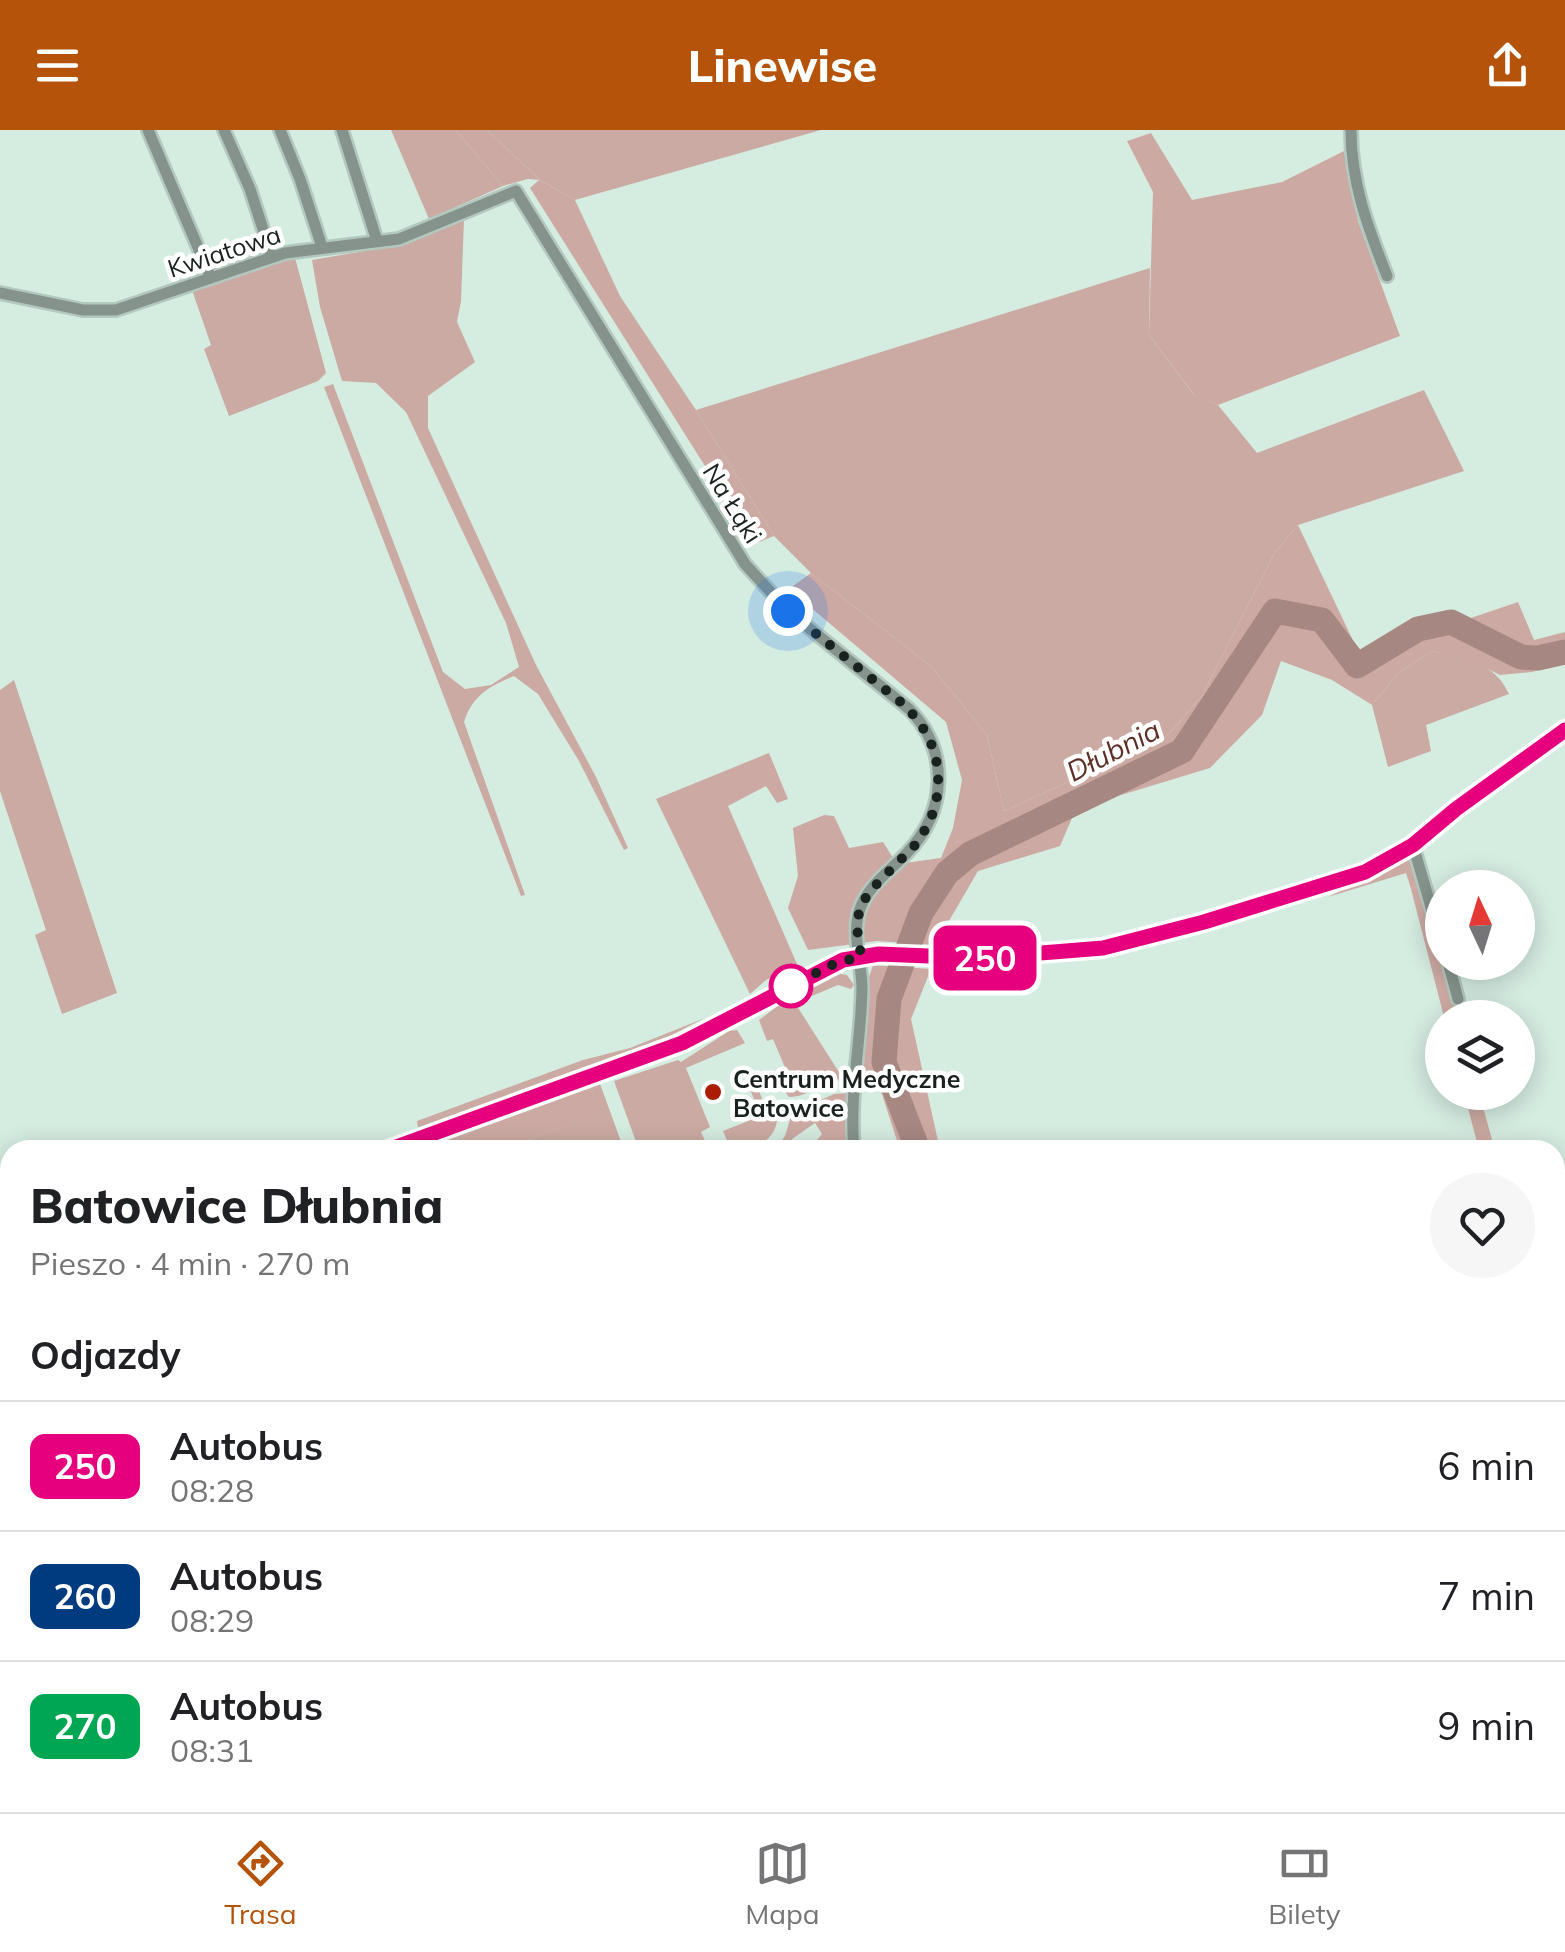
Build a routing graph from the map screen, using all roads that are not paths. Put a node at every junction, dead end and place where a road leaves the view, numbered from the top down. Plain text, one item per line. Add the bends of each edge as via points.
1 (148, 130) edge
2 (224, 130) edge
3 (280, 130) edge
4 (342, 130) edge
5 (1351, 130) edge
6 (516, 190) joint
7 (378, 242) junction
8 (322, 247) junction
9 (272, 257) junction
10 (1387, 276) dead end
11 (211, 278) junction
12 (0, 292) edge
13 (1565, 730) edge
14 (1414, 844) junction
15 (1425, 883) edge
16 (861, 956) junction
17 (1453, 980) edge
18 (1458, 999) dead end
19 (415, 1140) edge
20 (853, 1140) edge

1 - 11 street
2 - 9 street
3 - 8 street
4 - 7 street
5 - 10 street via 1356,189
6 - 7 street, Kwiatowa via 421,232
6 - 16 street, Na Łąki via 746,564 788,611 908,708 931,742 939,775 934,811 918,842 864,899 857,923
7 - 8 street, Kwiatowa
8 - 9 street, Kwiatowa
9 - 11 street, Kwiatowa
11 - 12 street, Kwiatowa via 106,311
13 - 14 street
14 - 15 street
14 - 16 street via 1365,872 1103,948 1045,955
16 - 19 street via 811,974 682,1043
16 - 20 street, Na Łąki
17 - 18 street

